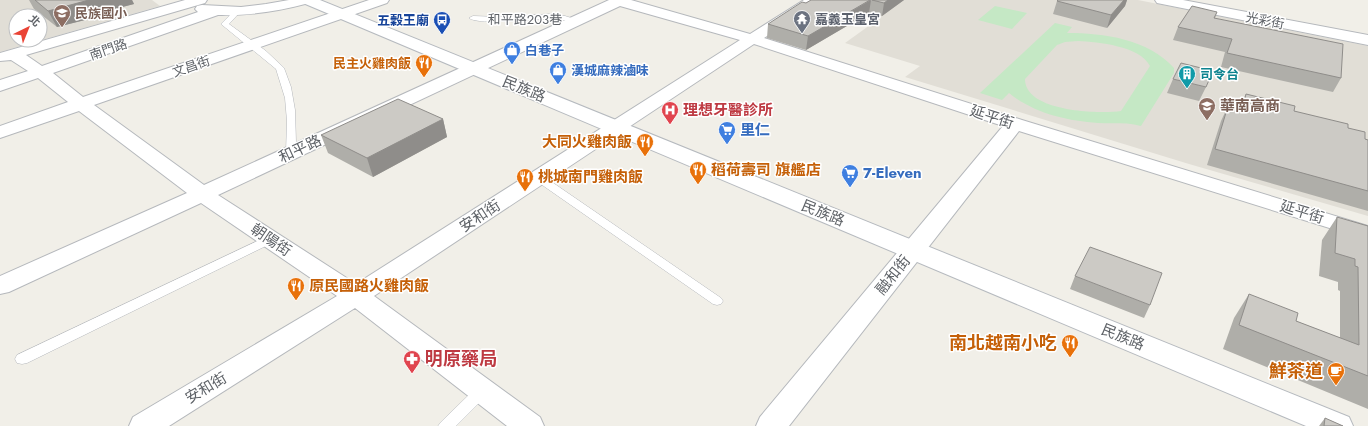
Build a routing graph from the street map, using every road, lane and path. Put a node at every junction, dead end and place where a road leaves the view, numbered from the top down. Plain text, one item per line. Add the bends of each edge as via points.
1 (304, 0) edge
2 (308, 0) edge
3 (382, 0) edge
4 (619, 0) edge
5 (813, 0) edge
6 (1162, 0) edge
7 (190, 1) edge
8 (215, 11) junction
9 (237, 11) junction
10 (343, 14) junction
11 (473, 18) dead end
12 (577, 22) junction
13 (753, 39) junction
14 (1368, 40) edge
15 (252, 45) junction
16 (6, 56) edge
17 (473, 68) junction
18 (41, 72) junction
19 (0, 86) edge
20 (81, 104) junction
21 (1015, 124) junction
22 (615, 127) junction
23 (0, 132) edge
24 (291, 153) junction
25 (539, 178) junction
26 (202, 194) junction
27 (1368, 233) edge
28 (270, 239) junction
29 (913, 250) junction
30 (0, 286) edge
31 (356, 296) junction
32 (717, 301) dead end
33 (22, 359) dead end
34 (483, 390) junction
35 (144, 426) edge
36 (446, 426) edge
37 (529, 426) edge
38 (771, 426) edge
39 (1338, 426) edge

1 - 9 street via 290,5
2 - 10 street, 民族路
3 - 10 street, 文昌街
4 - 12 street, 和平路
4 - 13 street, 延平街
5 - 13 street, 安和街
6 - 14 street, 光彩街
7 - 8 street via 198,8
7 - 16 street
8 - 9 street
8 - 18 street, 南門路
9 - 15 lane via 225,24
10 - 15 street, 文昌街
10 - 17 street, 民族路
11 - 12 lane, 和平路203巷 via 552,18
12 - 17 street, 和平路
13 - 21 street, 延平街
13 - 22 street, 安和街
15 - 20 street, 文昌街
15 - 24 lane via 280,67 290,99
16 - 18 street, 朝陽街
17 - 22 street, 民族路
17 - 24 street, 和平路
18 - 19 street, 南門路
18 - 20 street, 朝陽街
20 - 23 street, 文昌街
20 - 26 street, 朝陽街
21 - 27 street, 延平街
21 - 29 street, 融和街
22 - 25 street, 安和街
22 - 29 street, 民族路
24 - 26 street, 和平路
25 - 31 street, 安和街
25 - 32 lane
26 - 28 street, 朝陽街
26 - 30 street, 和平路
28 - 31 street, 朝陽街
28 - 33 lane
29 - 38 street, 融和街
29 - 39 street, 民族路
31 - 34 street, 朝陽街
31 - 35 street, 安和街
34 - 36 lane
34 - 37 street, 朝陽街

